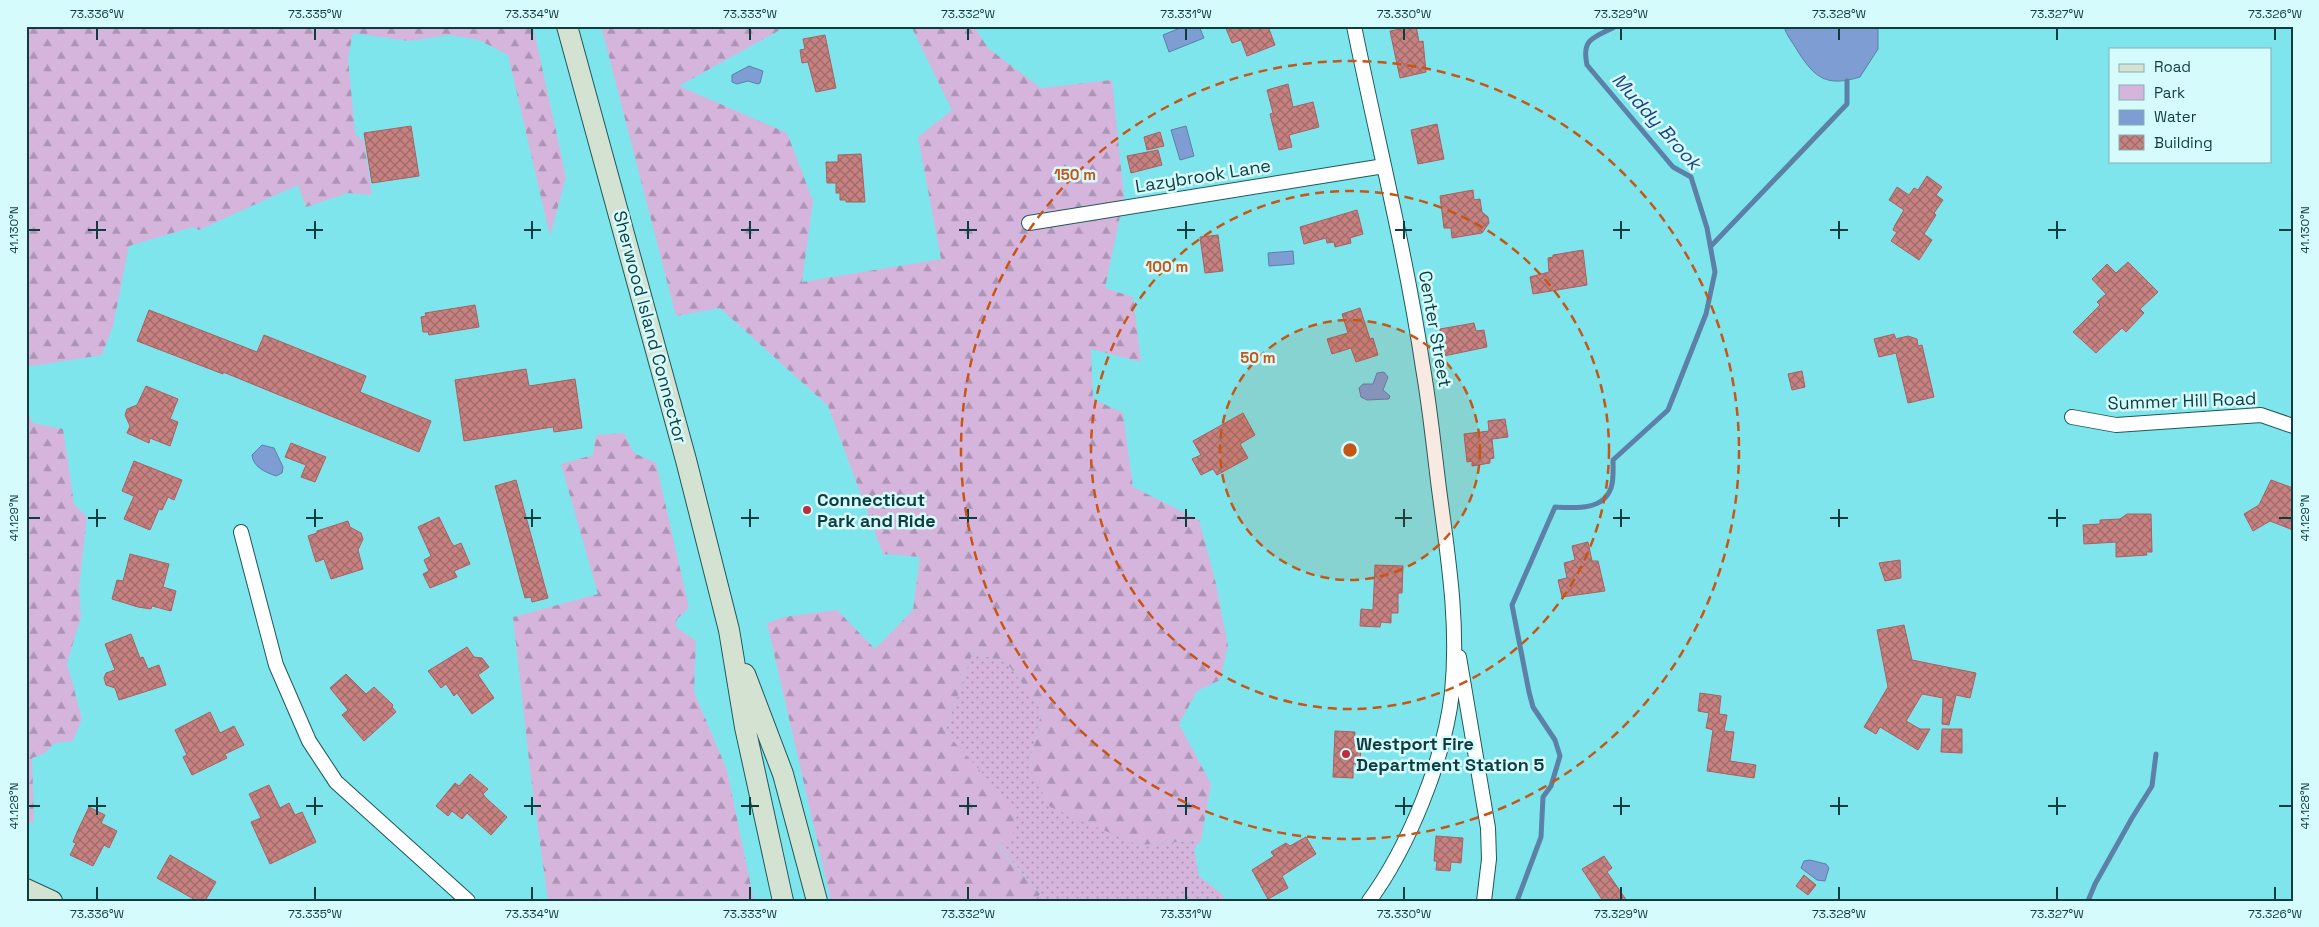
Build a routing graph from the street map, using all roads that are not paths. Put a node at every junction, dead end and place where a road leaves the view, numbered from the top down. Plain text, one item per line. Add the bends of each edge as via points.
1 (567, 26) edge
2 (1354, 26) edge
3 (1384, 166) junction
4 (1029, 223) dead end
5 (2072, 417) dead end
6 (2293, 426) edge
7 (241, 532) dead end
8 (729, 630) junction
9 (1455, 641) junction
10 (26, 889) edge
11 (52, 901) edge
12 (468, 901) edge
13 (782, 901) edge
14 (816, 901) edge
15 (1369, 901) edge
16 (1484, 901) edge

1 - 8 main road, Sherwood Island Connector via 686,460
2 - 3 street, Center Street
3 - 4 street, Lazybrook Lane
3 - 9 street, Center Street via 1423,367
5 - 6 street, Summer Hill Road via 2116,425 2261,415
7 - 12 street via 276,665 309,741 336,782
8 - 13 main road, Sherwood Island Connector via 745,727
8 - 14 main road, Sherwood Island Connector via 783,774
9 - 15 street, Center Street via 1452,694 1436,766 1386,878
9 - 16 street, Center Street via 1488,828 1489,859
10 - 11 main road

